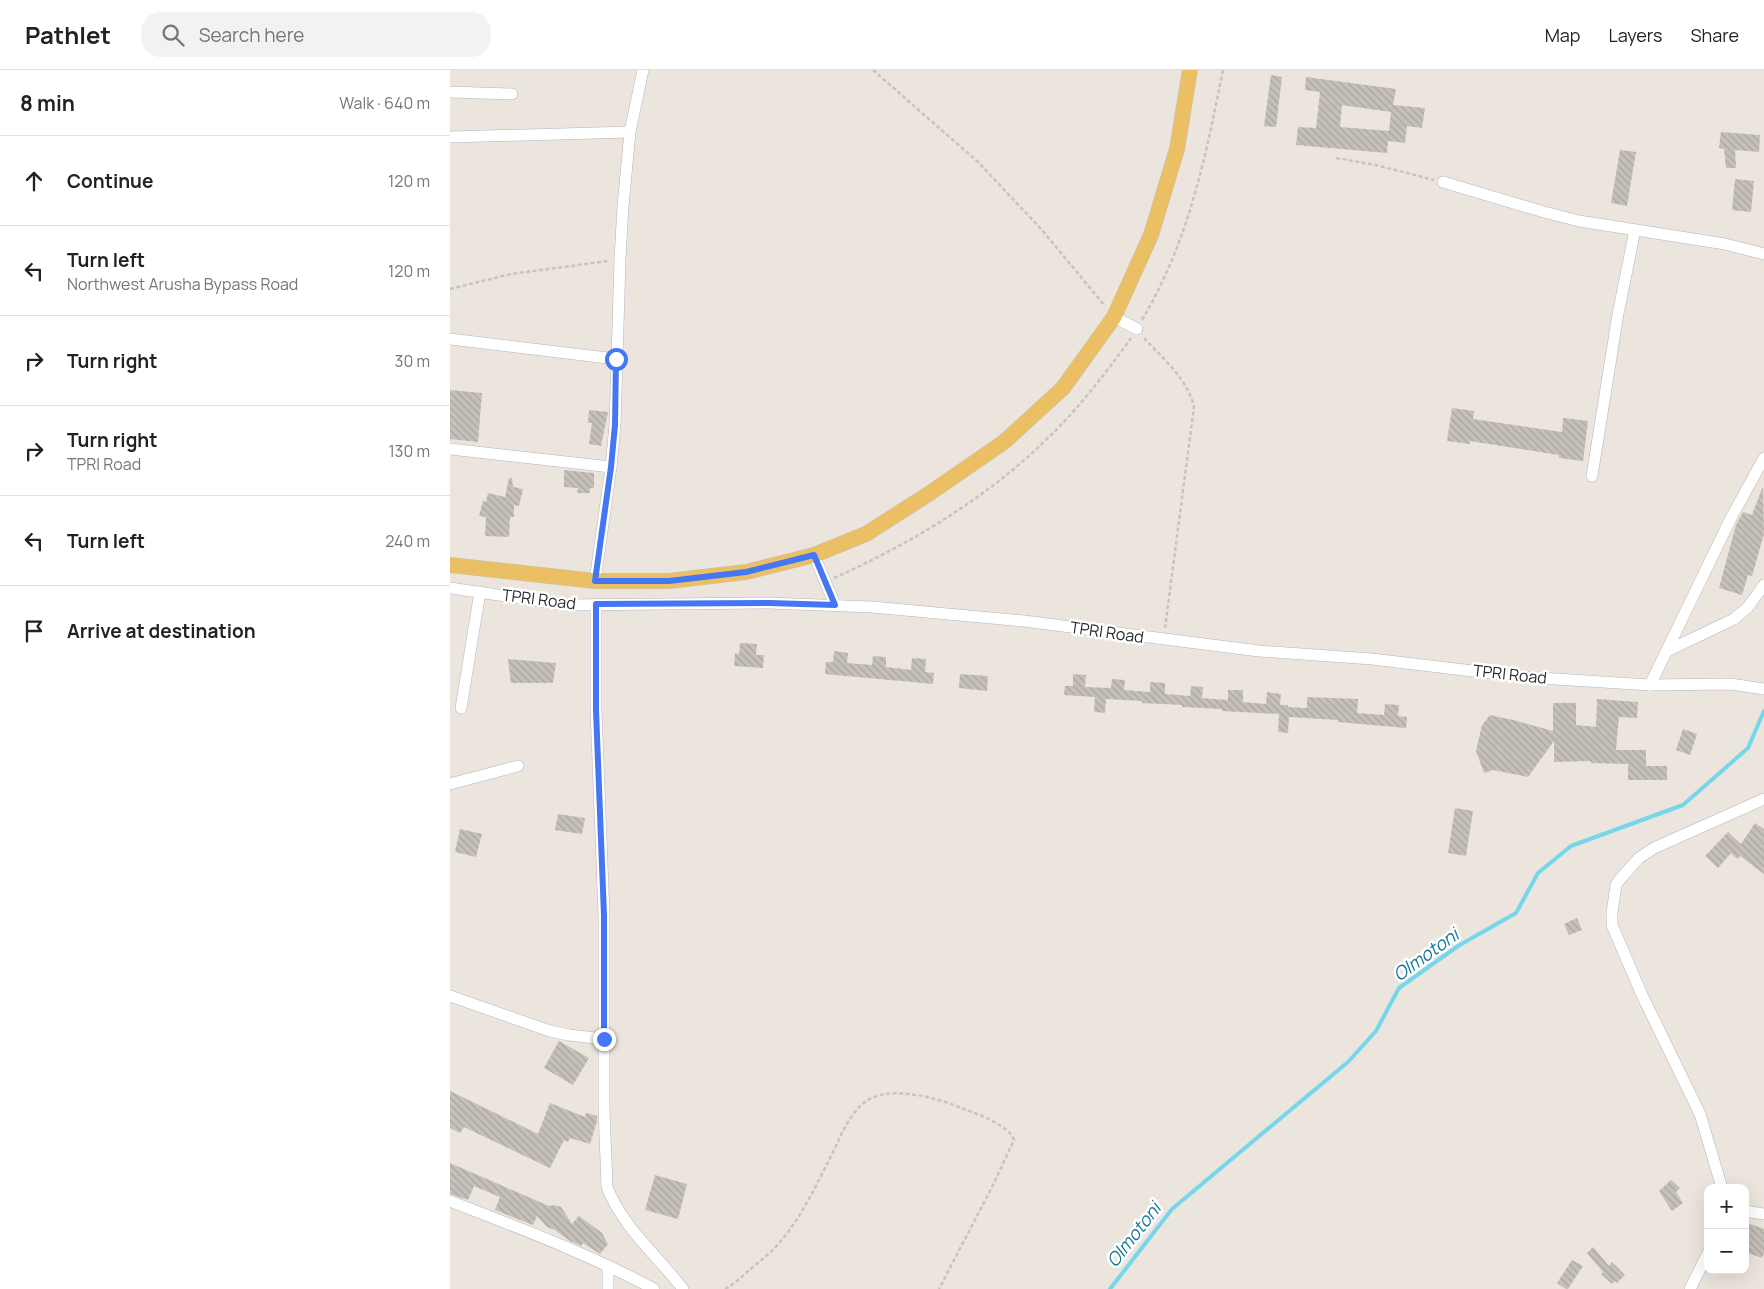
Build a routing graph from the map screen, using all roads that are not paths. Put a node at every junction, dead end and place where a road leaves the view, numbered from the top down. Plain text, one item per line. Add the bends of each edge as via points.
1 (643, 70) edge
2 (1190, 70) edge
3 (450, 92) edge
4 (512, 94) dead end
5 (630, 132) junction
6 (450, 137) edge
7 (1442, 182) road end
8 (1635, 230) junction
9 (1764, 254) edge
10 (1114, 317) junction
11 (1137, 330) road end
12 (450, 339) edge
13 (616, 359) junction
14 (450, 449) edge
15 (1764, 458) edge
16 (611, 467) junction
17 (1592, 476) dead end
18 (814, 555) junction
19 (450, 565) edge
20 (595, 581) junction
21 (1764, 585) edge
22 (450, 588) edge
23 (480, 592) junction
24 (596, 604) junction
25 (835, 605) junction
26 (1667, 651) junction
27 (1650, 685) junction
28 (1764, 689) edge
29 (461, 708) dead end
30 (518, 766) dead end
31 (450, 784) edge
32 (1764, 799) edge
33 (450, 996) edge
34 (604, 1039) junction
35 (1721, 1184) edge
36 (450, 1201) edge
37 (1749, 1212) edge
38 (1764, 1214) edge
39 (1704, 1261) edge
40 (608, 1266) junction
41 (608, 1289) edge
42 (654, 1289) edge
43 (683, 1289) edge
44 (1690, 1289) edge

1 - 5 street
2 - 10 main road via 1177,149 1151,236
3 - 4 street
5 - 6 street
5 - 13 street
7 - 8 street via 1570,219
8 - 9 street via 1725,244
8 - 17 street
10 - 11 street
10 - 18 main road via 1063,388 1004,442 866,534
12 - 13 street
13 - 16 street
14 - 16 street
15 - 26 street via 1731,518
16 - 20 street
18 - 20 main road via 746,572 669,581
18 - 25 street
19 - 20 main road
21 - 26 street via 1748,607 1734,619
22 - 23 street, TPRI Road
23 - 24 street, TPRI Road via 567,605
23 - 29 street
24 - 25 street, TPRI Road
24 - 34 street
25 - 27 street, TPRI Road via 1024,621 1259,651 1372,659 1523,677
26 - 27 street
27 - 28 street, TPRI Road via 1731,684
30 - 31 street
32 - 35 street via 1654,848 1639,858 1616,885 1612,913 1616,938 1700,1114
33 - 34 street via 550,1031
34 - 43 street via 607,1187 624,1221
36 - 40 street
37 - 38 street
39 - 44 street
40 - 41 street
40 - 42 street

